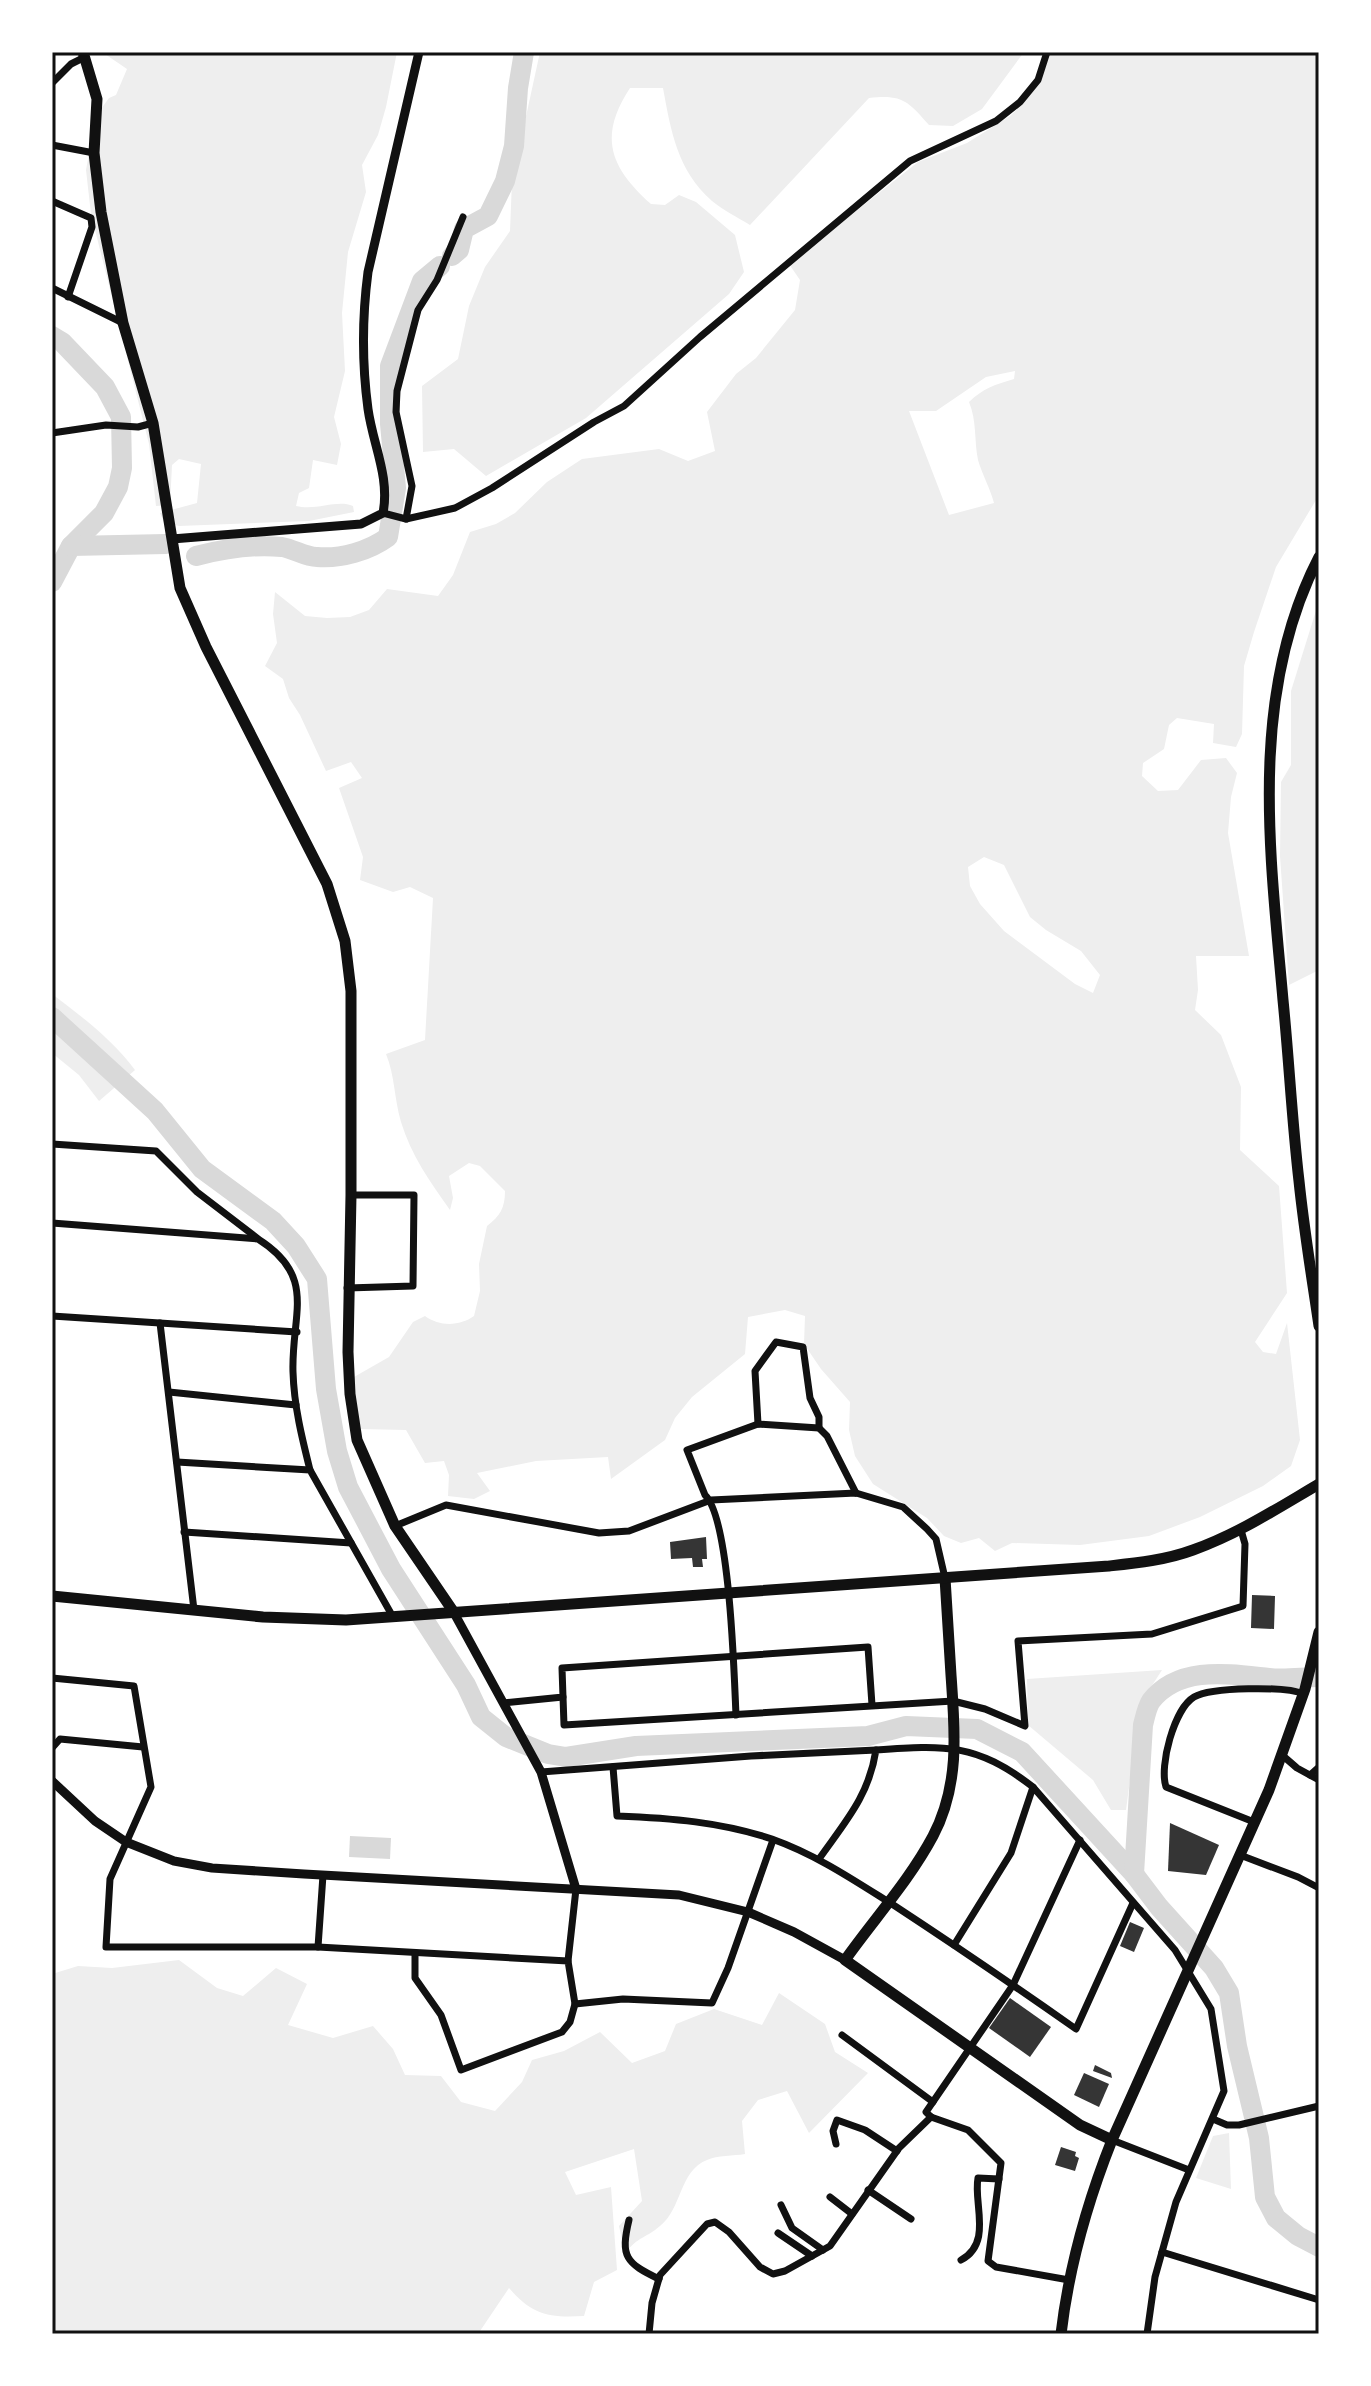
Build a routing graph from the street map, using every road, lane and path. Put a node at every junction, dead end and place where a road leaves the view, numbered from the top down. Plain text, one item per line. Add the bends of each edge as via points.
1 (419, 52) edge
2 (1047, 52) edge
3 (84, 54) edge
4 (52, 83) edge
5 (52, 145) edge
6 (94, 153) junction
7 (52, 201) edge
8 (463, 217) dead end
9 (52, 288) edge
10 (68, 297) junction
11 (123, 323) junction
12 (153, 423) junction
13 (52, 433) edge
14 (383, 513) junction
15 (405, 518) junction
16 (172, 539) junction
17 (1319, 557) edge
18 (52, 1144) edge
19 (351, 1195) junction
20 (52, 1223) edge
21 (258, 1239) junction
22 (347, 1288) junction
23 (52, 1316) edge
24 (160, 1323) junction
25 (1319, 1326) edge
26 (297, 1332) junction
27 (169, 1392) junction
28 (296, 1405) junction
29 (758, 1424) junction
30 (819, 1428) junction
31 (177, 1462) junction
32 (310, 1470) junction
33 (1319, 1484) edge
34 (856, 1493) junction
35 (711, 1500) junction
36 (395, 1526) junction
37 (1241, 1530) junction
38 (184, 1532) junction
39 (351, 1543) junction
40 (945, 1578) junction
41 (727, 1592) junction
42 (52, 1596) edge
43 (194, 1610) junction
44 (453, 1611) junction
45 (396, 1617) junction
46 (1319, 1632) edge
47 (732, 1657) junction
48 (52, 1678) edge
49 (1304, 1692) junction
50 (563, 1697) junction
51 (503, 1703) junction
52 (953, 1704) junction
53 (872, 1705) junction
54 (736, 1715) junction
55 (956, 1745) junction
56 (143, 1747) junction
57 (52, 1748) edge
58 (876, 1750) junction
59 (1282, 1755) junction
60 (613, 1767) junction
61 (1319, 1767) edge
62 (541, 1772) junction
63 (1310, 1775) junction
64 (1319, 1780) edge
65 (52, 1781) edge
66 (1033, 1787) junction
67 (1254, 1822) junction
68 (773, 1840) junction
69 (1080, 1840) junction
70 (126, 1842) junction
71 (1240, 1855) junction
72 (819, 1859) junction
73 (323, 1875) junction
74 (1319, 1888) edge
75 (576, 1889) junction
76 (888, 1903) junction
77 (1133, 1903) junction
78 (748, 1912) junction
79 (954, 1945) junction
80 (318, 1947) junction
81 (415, 1953) junction
82 (845, 1960) junction
83 (568, 1961) junction
84 (1189, 1966) junction
85 (1013, 1985) junction
86 (575, 2004) junction
87 (842, 2035) dead end
88 (970, 2048) junction
89 (933, 2102) junction
90 (1319, 2106) edge
91 (931, 2117) junction
92 (1213, 2119) junction
93 (1112, 2140) junction
94 (836, 2144) dead end
95 (897, 2151) junction
96 (1189, 2170) junction
97 (999, 2179) junction
98 (868, 2190) junction
99 (830, 2197) dead end
100 (781, 2205) dead end
101 (852, 2214) junction
102 (911, 2219) dead end
103 (629, 2220) dead end
104 (778, 2233) dead end
105 (823, 2250) junction
106 (1162, 2252) junction
107 (812, 2256) junction
108 (961, 2260) dead end
109 (659, 2279) junction
110 (1069, 2280) junction
111 (1319, 2300) edge
112 (649, 2334) edge
113 (1061, 2334) edge
114 (1147, 2334) edge

1 - 14 street via 363,307 368,411 387,493
2 - 15 street via 1038,80 1020,102 996,121 910,161 624,406 455,508
3 - 4 street
3 - 6 main road via 97,99
5 - 6 street
6 - 11 main road
7 - 10 street via 91,218
8 - 15 street via 437,280 418,310 397,391 396,412 412,486
9 - 10 street
10 - 11 street
11 - 12 main road
12 - 13 street
12 - 16 main road
14 - 15 street
14 - 16 street via 361,524
16 - 19 main road via 180,588 327,884 345,941 351,991
17 - 25 main road via 1278,683 1269,812 1299,1181
18 - 21 street via 156,1151 197,1192
19 - 22 main road
19 - 22 street via 414,1195 413,1286
20 - 21 street
21 - 26 street via 290,1266 297,1288
22 - 36 main road via 357,1440
23 - 24 street
24 - 26 street
24 - 27 street
26 - 28 street via 292,1370
27 - 28 street
27 - 31 street
28 - 32 street
29 - 30 street
29 - 30 street via 755,1371 776,1342 803,1347
29 - 35 street via 687,1450
30 - 34 street
31 - 32 street
31 - 38 street
32 - 39 street
33 - 37 main road
34 - 35 street
34 - 40 street via 903,1507 927,1529 936,1539
35 - 36 street via 629,1531 599,1533 446,1505
35 - 41 street via 723,1537
36 - 44 main road
37 - 40 main road via 1150,1561
37 - 52 street via 1243,1606 1152,1634 1018,1641 1025,1726 985,1709
38 - 39 street
38 - 43 street
39 - 45 street
40 - 41 main road
40 - 52 main road
41 - 44 main road
41 - 47 street
42 - 43 main road
43 - 45 main road via 312,1620
44 - 45 main road
44 - 51 street
46 - 49 main road
47 - 50 street via 562,1668
47 - 53 street via 868,1647
47 - 54 street
48 - 56 street via 134,1686
49 - 59 main road
49 - 67 street via 1211,1692 1196,1696 1180,1710 1169,1745 1166,1787
50 - 51 street
50 - 54 street via 564,1725
51 - 62 street
52 - 53 street
52 - 55 main road
53 - 54 street
55 - 58 street
55 - 66 street via 1011,1770
55 - 76 main road via 944,1812
56 - 57 street via 60,1739
56 - 70 street via 151,1787
58 - 60 street
58 - 72 street via 864,1794
59 - 63 street
59 - 67 main road
60 - 62 street
60 - 68 street via 617,1816 683,1819
61 - 63 street
62 - 75 street
63 - 64 street
65 - 70 street
66 - 69 street
66 - 79 street via 1011,1853
67 - 71 main road
68 - 72 street
68 - 78 street
69 - 77 street
69 - 85 street
70 - 73 street via 174,1861 212,1868
70 - 80 street via 110,1879 106,1947
71 - 74 street
71 - 84 main road
72 - 76 street
73 - 75 street
73 - 80 street
75 - 78 street via 679,1895
75 - 83 street
76 - 79 street
76 - 82 main road
77 - 84 street
77 - 85 street via 1076,2029
78 - 82 street
78 - 86 street via 712,2003 623,1999
79 - 85 street
80 - 81 street
81 - 83 street
81 - 86 street via 415,1978 441,2015 461,2070 562,2032
82 - 88 main road
83 - 86 street
84 - 92 street via 1211,2009 1225,2083
84 - 93 main road
85 - 88 street
87 - 89 street
88 - 89 street
88 - 93 main road via 1080,2125
89 - 91 street via 926,2112
90 - 92 street via 1239,2125
91 - 95 street
91 - 97 street via 968,2130 1001,2163
92 - 96 street
93 - 96 street
93 - 110 main road via 1078,2237
94 - 95 street via 837,2120
95 - 98 street
96 - 106 street
97 - 108 street via 978,2178 980,2227 973,2251
97 - 110 street via 988,2261 996,2267
98 - 101 street
98 - 102 street
99 - 101 street
100 - 105 street via 792,2228
101 - 105 street
103 - 109 street via 628,2260
104 - 107 street
105 - 107 street
106 - 111 street
106 - 114 street
107 - 109 street via 773,2274 715,2222 707,2224
109 - 112 street
110 - 113 main road

